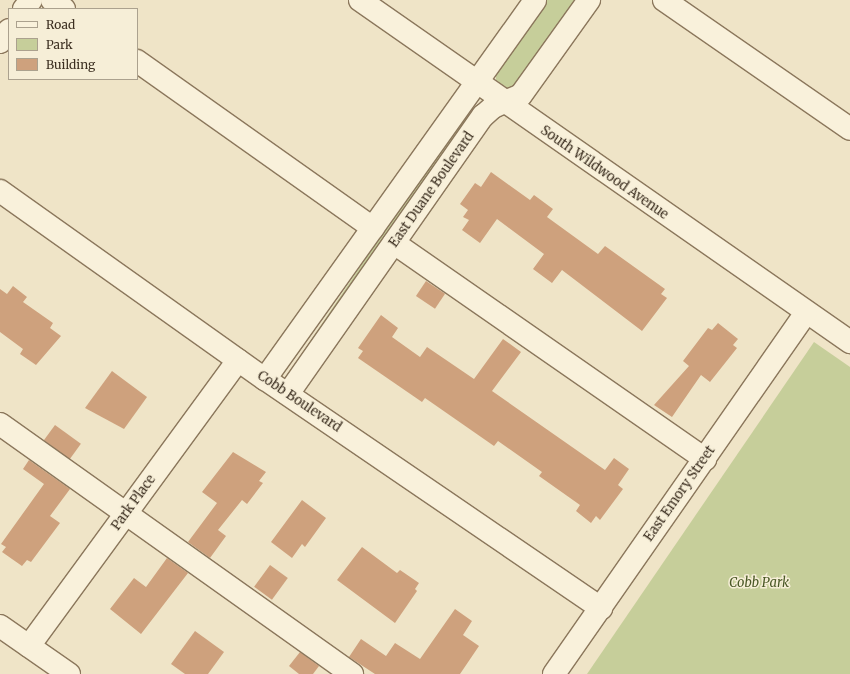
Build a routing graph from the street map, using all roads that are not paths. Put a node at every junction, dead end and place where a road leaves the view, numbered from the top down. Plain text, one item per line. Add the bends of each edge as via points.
1 (31, 0) edge
2 (52, 0) edge
3 (360, 0) edge
4 (535, 0) edge
5 (589, 0) edge
6 (664, 0) edge
7 (25, 8) edge
8 (63, 8) edge
9 (8, 31) edge
10 (0, 42) edge
11 (138, 62) edge
12 (476, 83) junction
13 (503, 102) junction
14 (850, 129) edge
15 (0, 191) edge
16 (373, 228) junction
17 (394, 243) junction
18 (806, 313) junction
19 (850, 342) edge
20 (238, 360) junction
21 (265, 379) junction
22 (288, 394) junction
23 (0, 424) edge
24 (705, 459) junction
25 (126, 513) junction
26 (601, 608) junction
27 (1, 627) edge
28 (29, 646) junction
29 (69, 674) edge
30 (352, 674) edge
31 (554, 674) edge

1 - 7 street
2 - 8 street
3 - 12 street, South Wildwood Avenue
4 - 12 street, East Duane Boulevard
5 - 13 street, East Duane Boulevard via 521,95
6 - 14 street
9 - 10 street
11 - 16 street
12 - 13 street, South Wildwood Avenue
12 - 16 street, East Duane Boulevard
13 - 17 street, East Duane Boulevard via 483,116
13 - 18 street, South Wildwood Avenue
15 - 20 street, Cobb Boulevard
16 - 21 street, East Duane Boulevard
17 - 22 street, East Duane Boulevard
17 - 24 street
18 - 19 street, South Wildwood Avenue
18 - 24 street, East Emory Street
20 - 21 street, Cobb Boulevard
20 - 25 street, Park Place
21 - 22 street, Cobb Boulevard
22 - 26 street, Cobb Boulevard
23 - 25 street
24 - 26 street, East Emory Street
25 - 28 street, Park Place
25 - 30 street
26 - 31 street, East Emory Street
27 - 28 street
28 - 29 street

